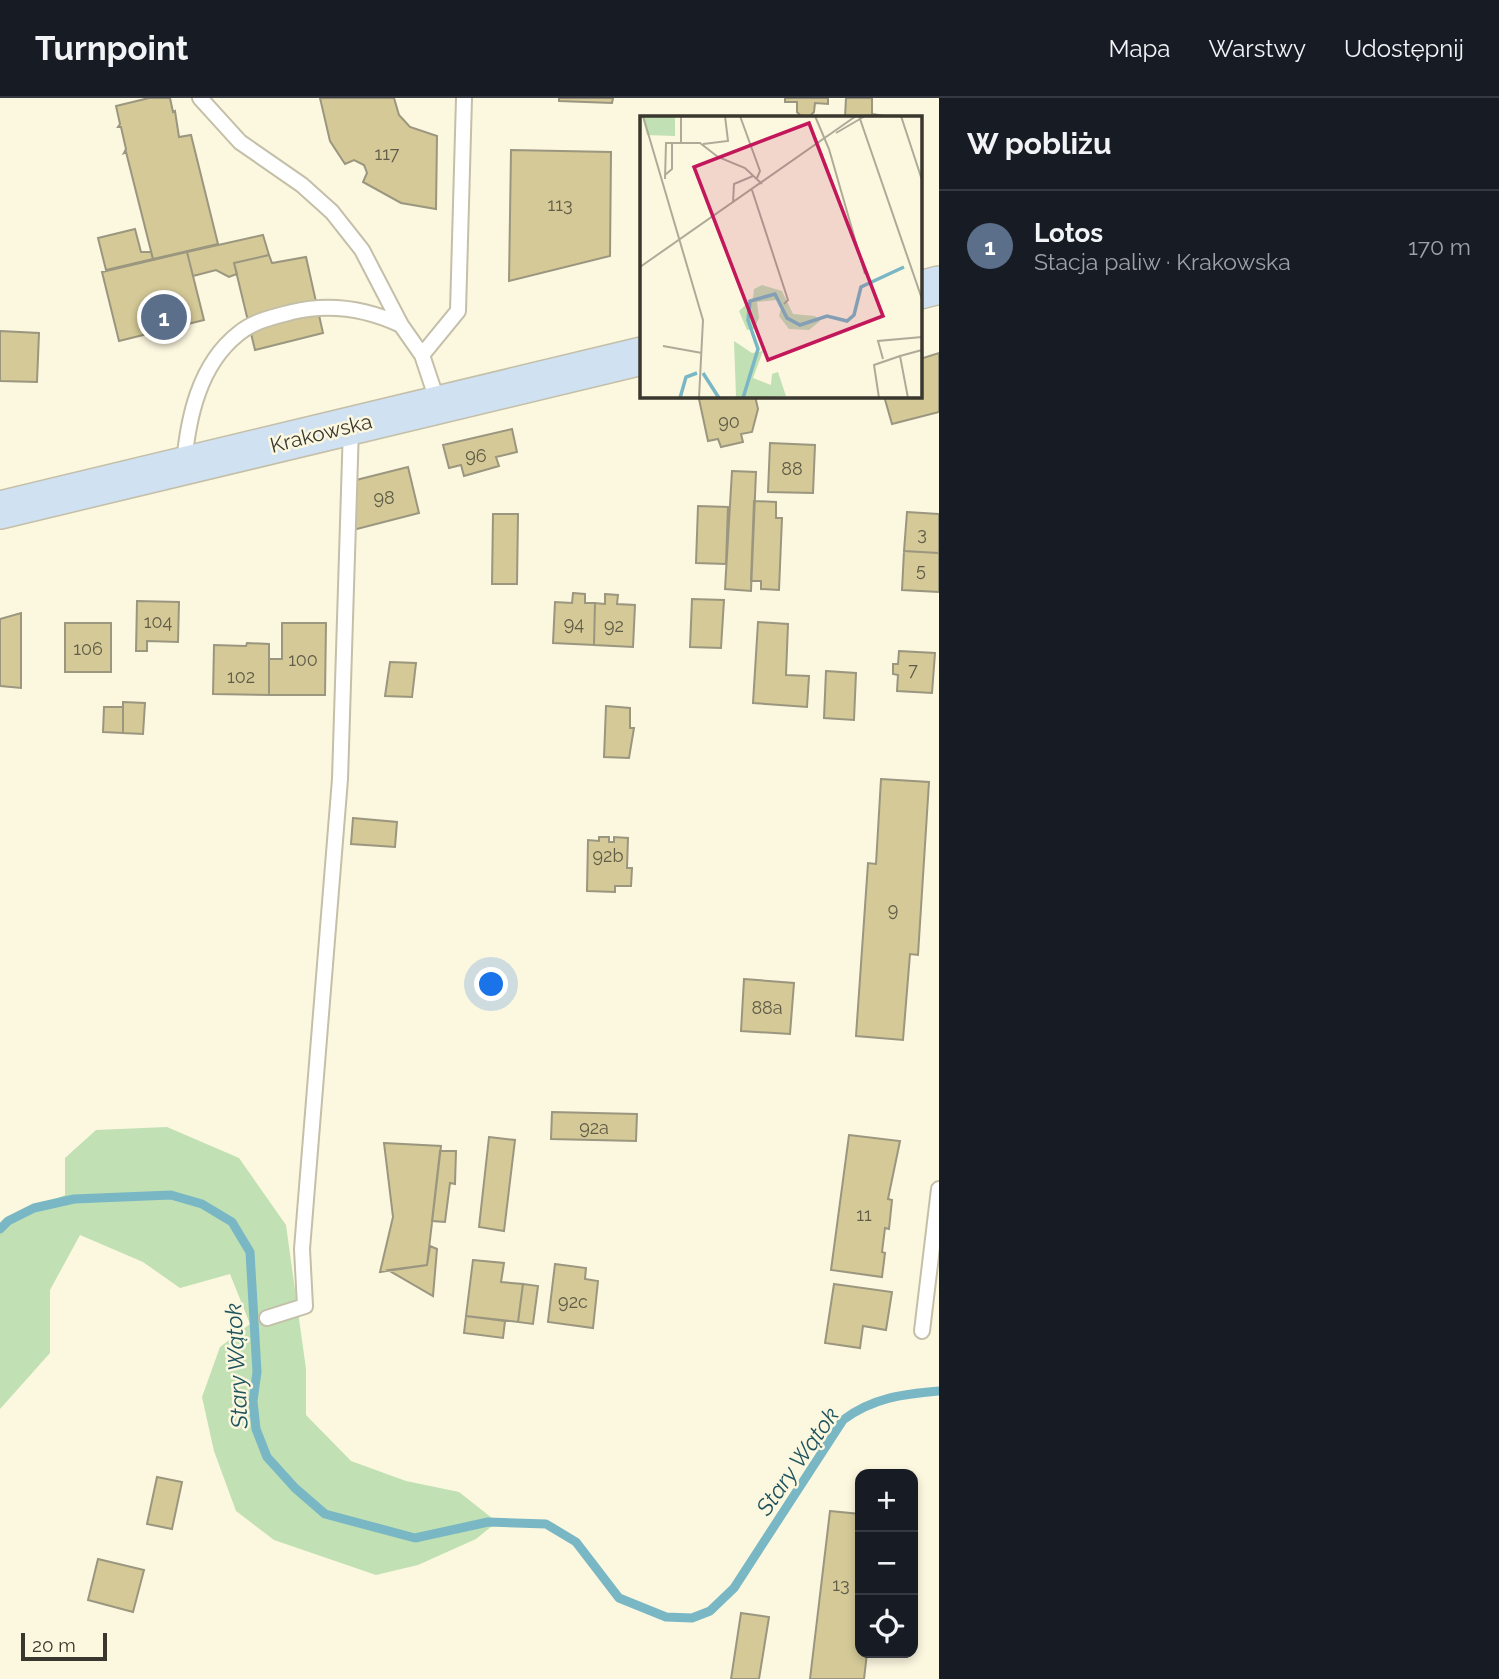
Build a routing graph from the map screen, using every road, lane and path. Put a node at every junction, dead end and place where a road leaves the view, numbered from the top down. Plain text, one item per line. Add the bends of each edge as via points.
1 (200, 98) edge
2 (464, 98) edge
3 (939, 285) edge
4 (922, 289) edge
5 (401, 325) junction
6 (422, 355) junction
7 (640, 356) edge
8 (439, 404) junction
9 (351, 425) junction
10 (184, 466) junction
11 (0, 510) edge
12 (939, 1189) edge
13 (267, 1318) dead end
14 (922, 1331) dead end

1 - 5 lane via 240,142 332,212 362,250
2 - 6 lane via 458,311
3 - 4 street
5 - 6 lane
5 - 10 lane via 374,312 305,309 260,321 238,333 197,394 187,428
6 - 8 lane
7 - 8 street, Krakowska
8 - 9 street, Krakowska
9 - 10 street, Krakowska
9 - 13 lane via 340,779 302,1249 306,1306
10 - 11 street, Krakowska
12 - 14 lane

